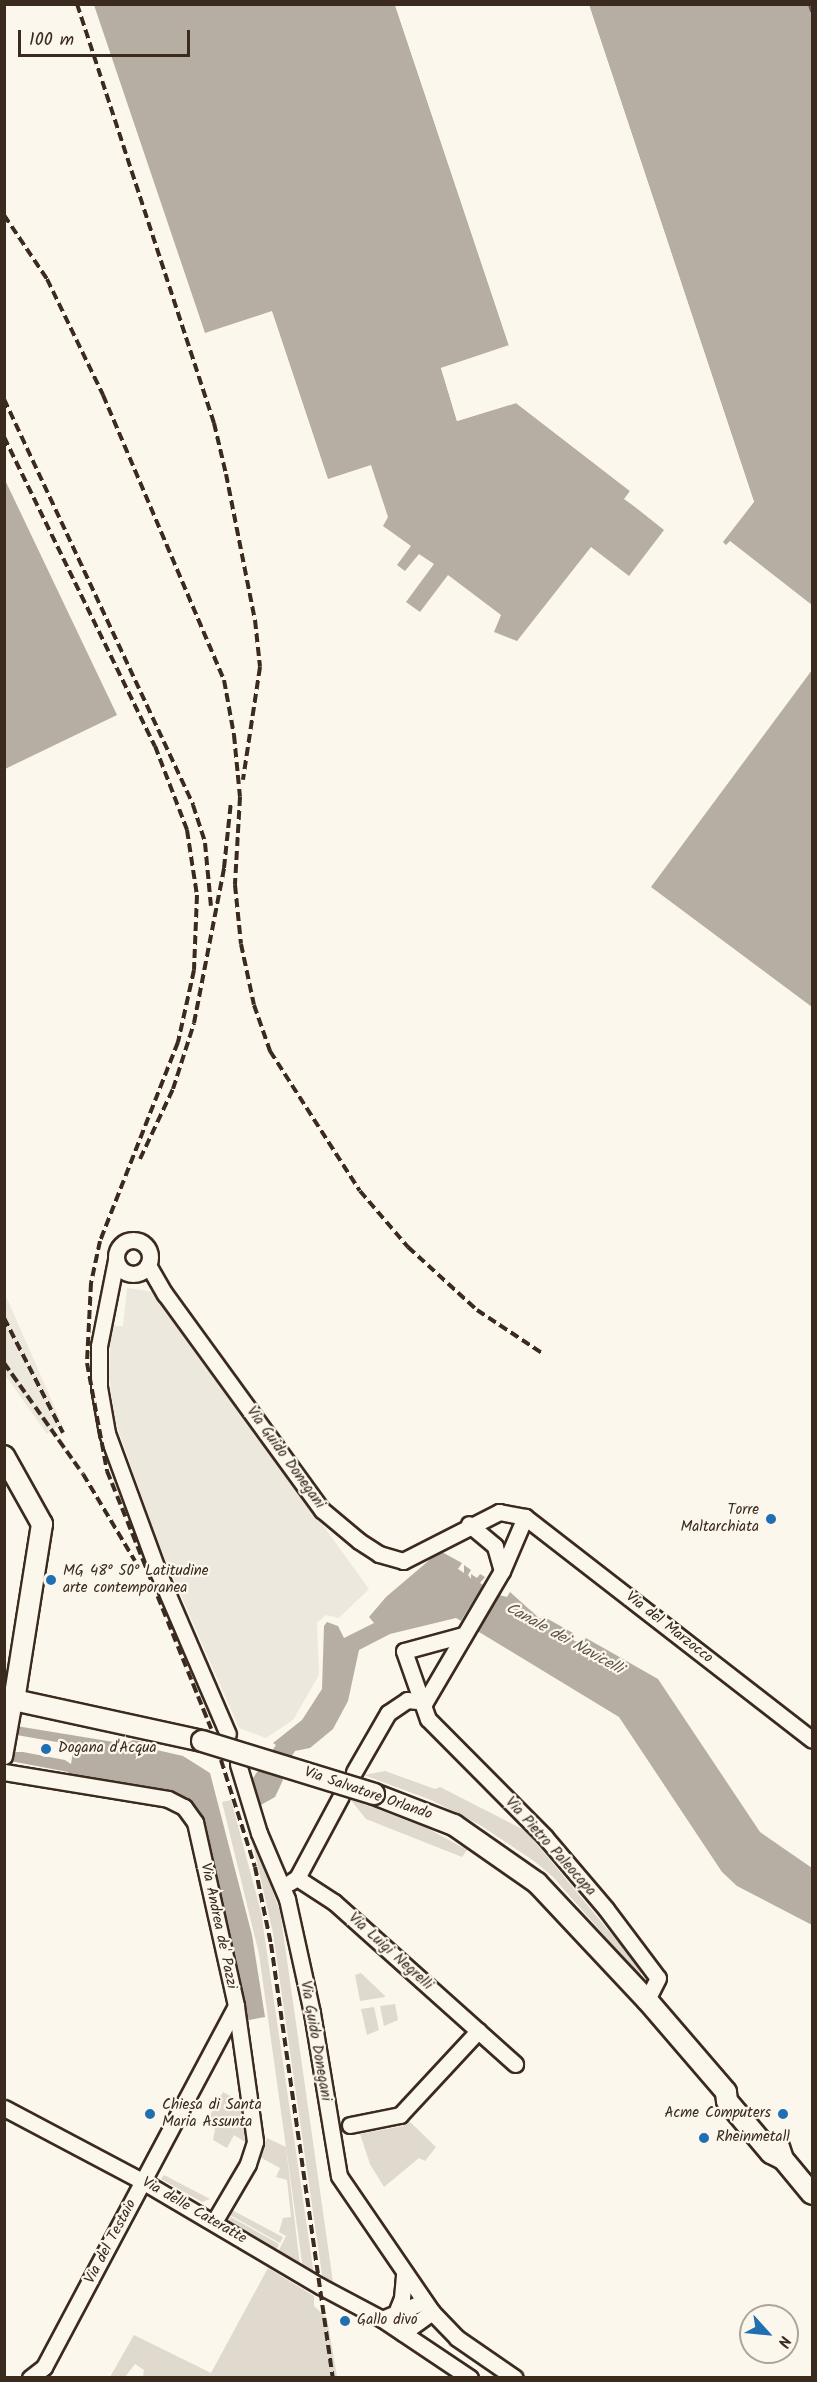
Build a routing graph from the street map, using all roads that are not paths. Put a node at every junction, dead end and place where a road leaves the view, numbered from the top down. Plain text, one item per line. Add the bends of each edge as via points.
1 (116, 1260) junction
2 (148, 1264) junction
3 (131, 1274) junction
4 (107, 1299) junction
5 (4, 1456) edge
6 (525, 1516) junction
7 (469, 1524) junction
8 (497, 1578) junction
9 (463, 1635) junction
10 (425, 1702) junction
11 (10, 1706) edge
12 (228, 1734) dead end
13 (813, 1740) edge
14 (4, 1756) edge
15 (238, 1764) dead end
16 (4, 1772) edge
17 (354, 1772) dead end
18 (341, 1796) dead end
19 (297, 1878) junction
20 (284, 1887) junction
21 (647, 2000) junction
22 (236, 2006) junction
23 (478, 2031) junction
24 (515, 2064) dead end
25 (4, 2108) edge
26 (350, 2125) dead end
27 (144, 2182) junction
28 (813, 2194) edge
29 (214, 2222) junction
30 (404, 2273) junction
31 (428, 2307) junction
32 (389, 2316) junction
33 (403, 2332) junction
34 (30, 2378) edge
35 (470, 2378) edge
36 (515, 2378) edge

1 - 2 street via 118,1248 133,1240 147,1248
1 - 3 street
1 - 4 street
2 - 3 street
2 - 7 street, Via Guido Donegani via 165,1294 322,1510 359,1541 379,1554 403,1561
3 - 4 street
4 - 12 street via 100,1333 99,1375 107,1432 159,1574
5 - 11 main road via 36,1509 42,1527
6 - 7 street via 499,1512
6 - 8 street
6 - 13 street, Via del Marzocco
7 - 8 street via 495,1546
8 - 9 street
9 - 10 street
9 - 10 street via 404,1651
10 - 17 street via 407,1700 392,1709
10 - 21 street, Via Pietro Paleocapa via 432,1725 545,1837 657,1978
11 - 14 street
11 - 21 main road, Via Salvatore Orlando, bridge via 153,1727 374,1794 454,1826 510,1861 563,1908
15 - 20 street, Via Guido Donegani via 259,1833
16 - 22 street, Via Andrea de' Pazzi via 168,1799 189,1812 195,1822
18 - 19 street
19 - 20 street
19 - 23 street, Via Luigi Negrelli via 334,1902
20 - 30 street, Via Guido Donegani via 312,2013 336,2170
21 - 28 main road, Via Salvatore Orlando via 726,2092 735,2094
22 - 27 street, Via del Testaio
22 - 29 street, Via Andrea de' Pazzi via 255,2142 234,2190
23 - 24 street, Via Luigi Negrelli
23 - 26 street via 400,2115
25 - 27 street, Via delle Cateratte
27 - 29 street, Via delle Cateratte
27 - 34 street, Via del Testaio via 44,2367
29 - 32 street, Via delle Cateratte via 320,2286
30 - 31 street, Via Guido Donegani
30 - 32 street via 402,2298
31 - 32 street
31 - 33 street
31 - 36 street, Via Guido Donegani via 457,2338
32 - 33 street, Via delle Cateratte
33 - 35 street, Via delle Cateratte

